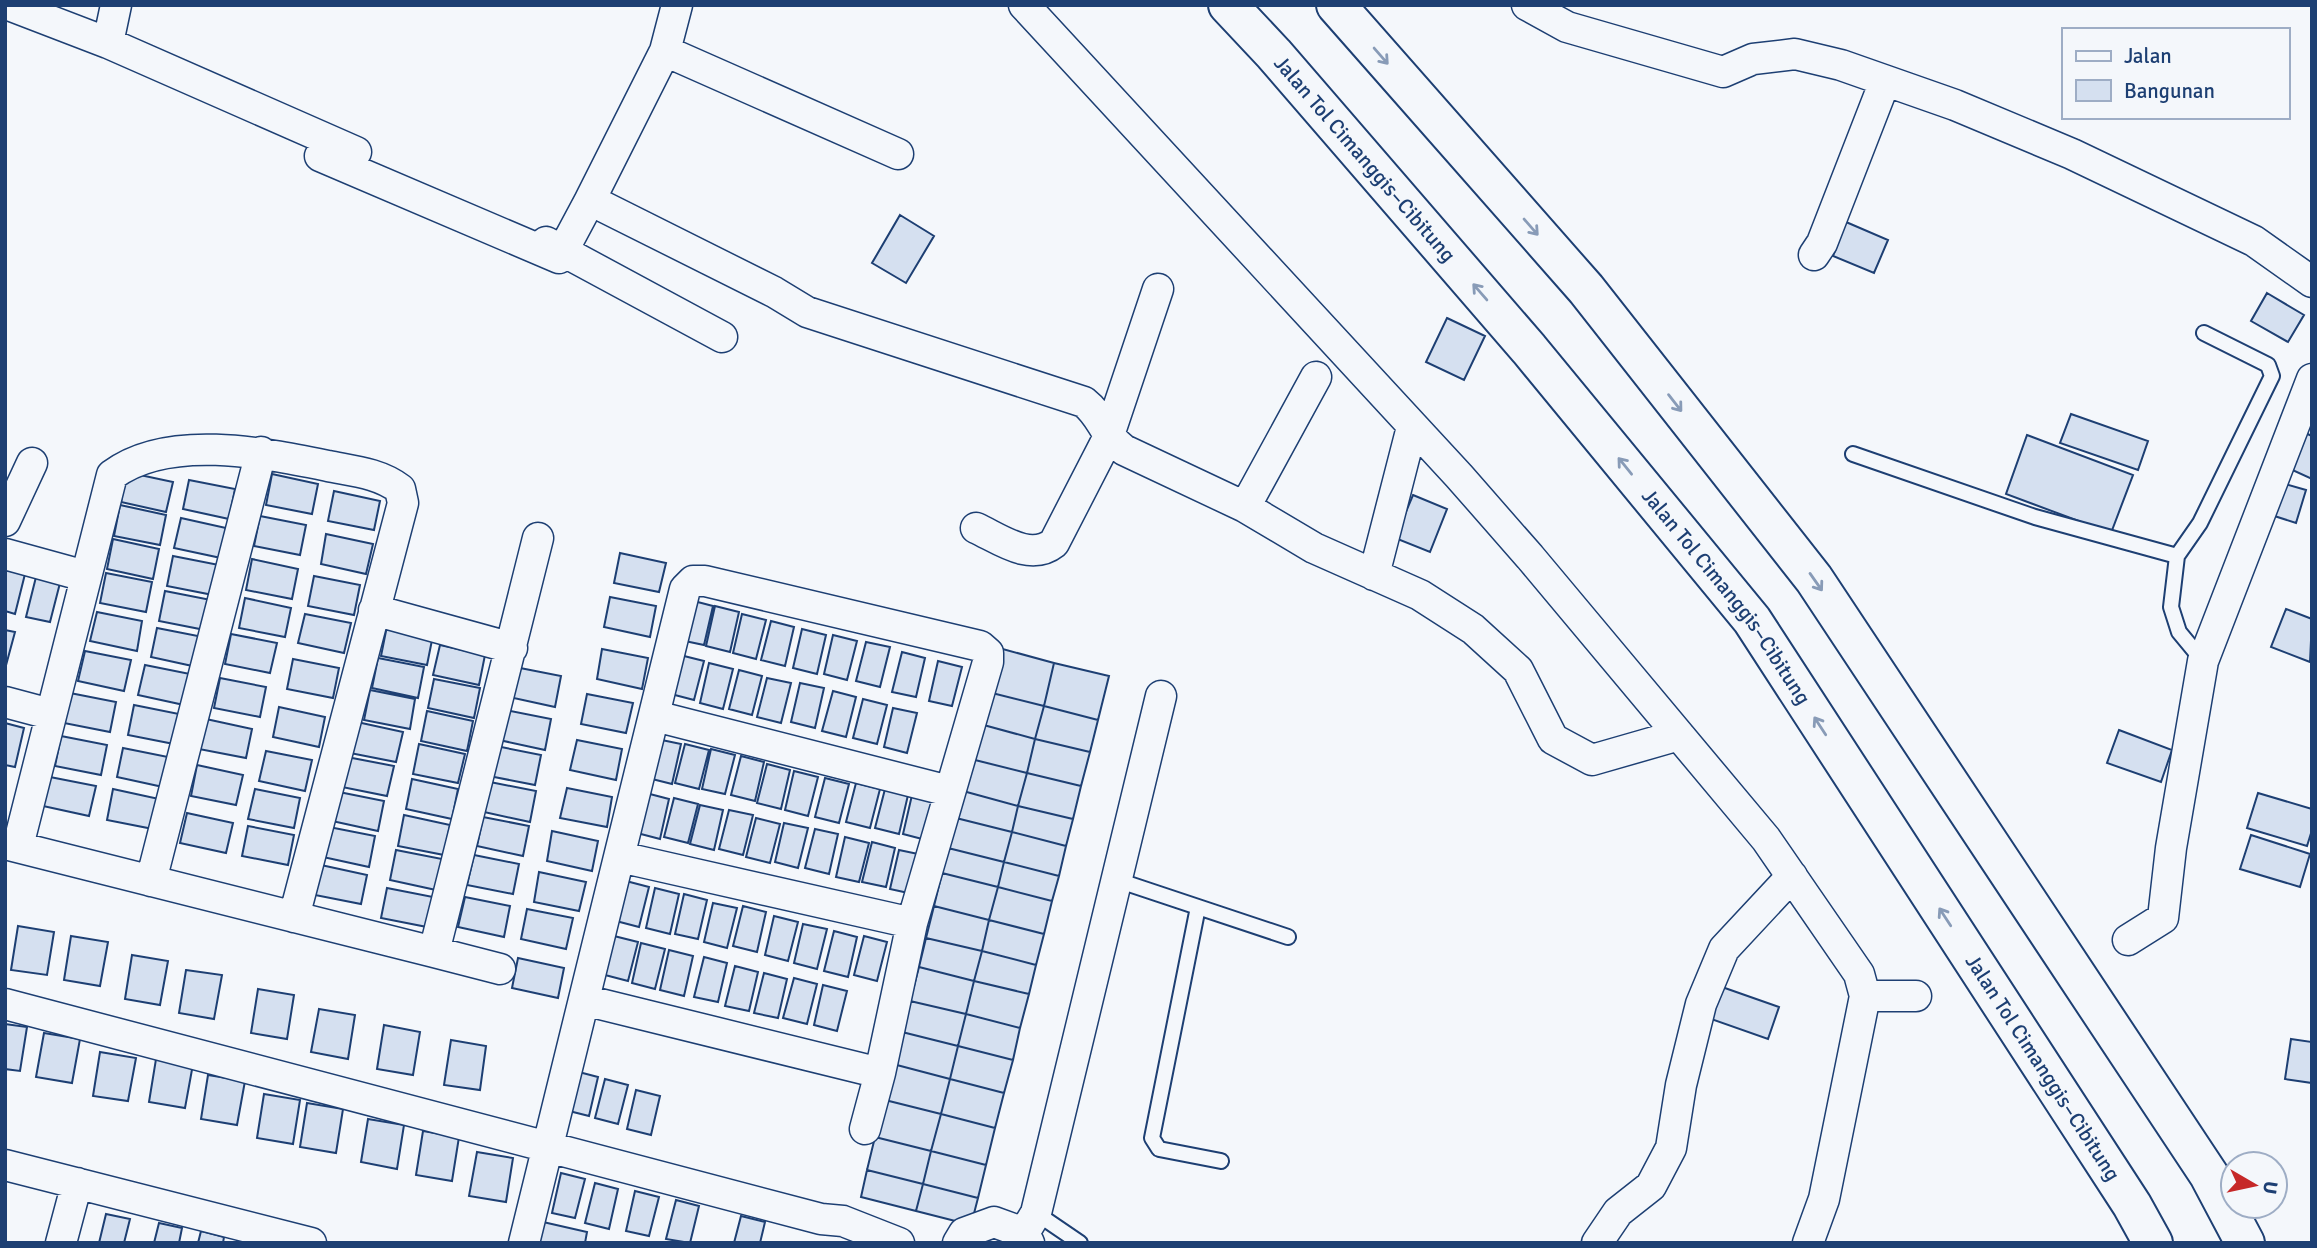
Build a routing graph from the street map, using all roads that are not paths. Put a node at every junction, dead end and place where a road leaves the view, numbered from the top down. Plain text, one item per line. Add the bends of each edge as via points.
1 (116, 5) edge
2 (677, 5) edge
3 (1024, 5) edge
4 (1228, 5) edge
5 (1336, 5) edge
6 (1527, 5) edge
7 (23, 8) edge
8 (108, 43) junction
9 (665, 51) junction
10 (1885, 81) junction
11 (898, 154) dead end
12 (320, 156) dead end
13 (590, 200) junction
14 (1814, 255) dead end
15 (559, 258) junction
16 (2312, 282) edge
17 (1158, 289) dead end
18 (2204, 333) dead end
19 (1316, 377) dead end
20 (2312, 379) edge
21 (1412, 427) junction
22 (1108, 438) junction
23 (261, 452) junction
24 (1853, 454) dead end
25 (32, 463) dead end
26 (1245, 507) junction
27 (5, 521) edge
28 (976, 528) dead end
29 (538, 538) dead end
30 (5, 554) edge
31 (2177, 556) junction
32 (1374, 575) junction
33 (85, 576) junction
34 (374, 611) junction
35 (512, 648) junction
36 (2203, 661) junction
37 (1161, 696) dead end
38 (5, 702) edge
39 (50, 714) junction
40 (655, 716) junction
41 (1679, 735) junction
42 (949, 791) junction
43 (11, 845) edge
44 (620, 857) junction
45 (1792, 876) junction
46 (1117, 880) junction
47 (151, 881) junction
48 (1199, 907) junction
49 (294, 917) junction
50 (912, 923) junction
51 (1288, 937) dead end
52 (2127, 940) dead end
53 (434, 952) junction
54 (500, 969) dead end
55 (1864, 996) junction
56 (1916, 996) dead end
57 (584, 1000) junction
58 (5, 1004) edge
59 (880, 1073) junction
60 (865, 1129) dead end
61 (548, 1147) junction
62 (1222, 1161) dead end
63 (5, 1165) edge
64 (76, 1183) junction
65 (1030, 1230) edge
66 (813, 1231) edge
67 (61, 1243) edge
68 (311, 1243) edge
69 (524, 1243) edge
70 (899, 1243) edge
71 (958, 1243) edge
72 (1080, 1243) edge
73 (1597, 1243) edge
74 (1808, 1243) edge
75 (2153, 1243) edge
76 (2245, 1243) edge

1 - 8 street
2 - 9 street
3 - 21 street
75 -> 4 highway, Jalan Tol Cimanggis–Cibitung via 1752,620 1529,349
5 -> 76 highway via 1586,289 1814,579 2209,1175
6 - 10 street via 1567,27 1723,72 1753,59 1795,54
7 - 8 street
8 - 15 street via 447,189 722,337
9 - 11 street
9 - 13 street
10 - 14 street
10 - 16 street via 2072,154 2254,241
12 - 15 street
13 - 15 street
13 - 22 street via 807,312 1084,402 1096,412
17 - 22 street
18 - 31 lane via 2268,365 2272,376 2200,523
19 - 26 street
20 - 36 street
21 - 32 street
21 - 41 street via 1530,557
22 - 26 street via 1173,475
22 - 28 street via 1054,543 1044,551 1015,547
23 - 33 street via 185,450 127,464 112,475
23 - 34 street via 376,476 400,489 403,503
23 - 47 street
24 - 31 lane via 2035,517
25 - 27 street
26 - 32 street via 1314,548
29 - 35 street
30 - 33 street
31 - 36 lane via 2171,607 2179,632
32 - 41 street via 1420,595 1473,629 1518,670 1553,739 1592,760
33 - 39 street
34 - 35 street
34 - 49 street
35 - 53 street
36 - 52 street via 2163,918
37 - 46 street
38 - 39 street
39 - 43 street
40 - 42 street
40 - 42 street via 685,589 693,582 705,581 980,646 988,653 988,662
40 - 44 street
41 - 45 street
42 - 50 street
43 - 47 street
44 - 50 street
44 - 57 street
45 - 55 street via 1859,974
45 - 73 street via 1724,949 1701,1004 1671,1147 1651,1186 1618,1212
46 - 48 lane
46 - 65 street
47 - 49 street
48 - 51 lane
48 - 62 lane via 1152,1138 1159,1149
49 - 53 street
50 - 59 street
53 - 54 street
55 - 56 street
55 - 74 street via 1824,1199
57 - 59 street
57 - 61 street
58 - 61 street
59 - 60 street
61 - 66 street
61 - 69 street
63 - 64 street
64 - 67 street
64 - 68 street
65 - 71 street via 994,1222 964,1233
65 - 72 lane
66 - 70 street via 843,1221

